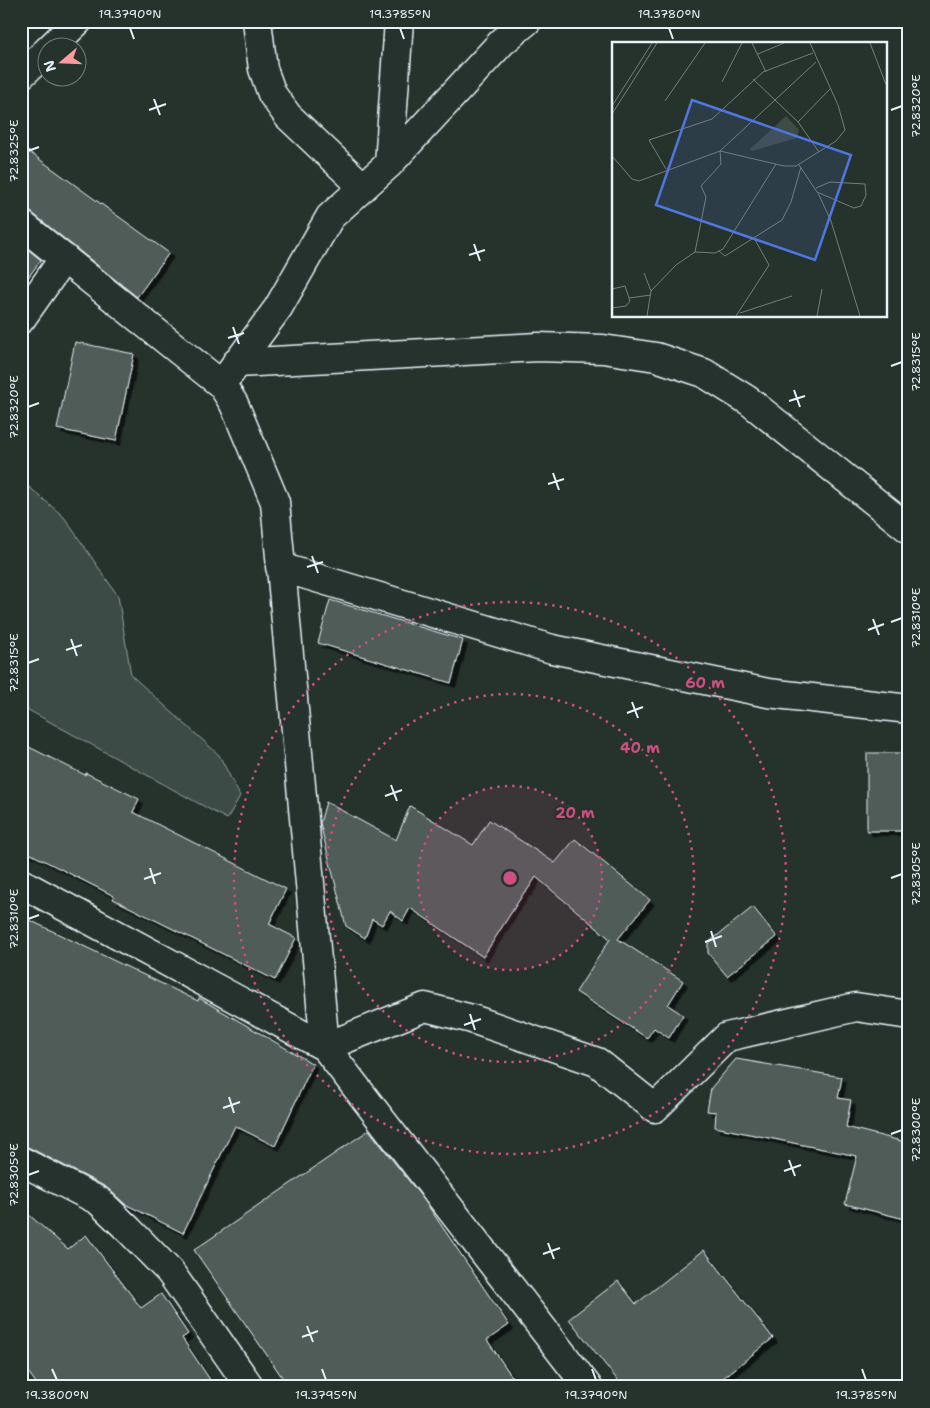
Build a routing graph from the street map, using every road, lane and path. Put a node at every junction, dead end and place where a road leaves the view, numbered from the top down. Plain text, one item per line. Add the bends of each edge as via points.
1 (78, 21) edge
2 (257, 21) edge
3 (399, 21) edge
4 (527, 21) edge
5 (60, 38) edge
6 (38, 59) edge
7 (21, 75) edge
8 (389, 164) junction
9 (363, 187) junction
10 (21, 224) edge
11 (64, 258) junction
12 (21, 319) edge
13 (229, 374) junction
14 (909, 529) edge
15 (280, 567) junction
16 (909, 709) edge
17 (21, 884) edge
18 (909, 1015) edge
19 (325, 1047) junction
20 (21, 1161) edge
21 (250, 1387) edge
22 (588, 1387) edge

1 - 5 street
2 - 9 street via 263,69 272,94 288,116
3 - 8 street
4 - 8 street via 502,42
6 - 7 street
8 - 9 street
9 - 13 street via 330,217 278,308
10 - 11 street
11 - 12 street
11 - 13 street
13 - 14 street via 538,347 603,349 656,357 704,372 749,401
13 - 15 street via 234,404 275,502
15 - 16 street via 552,650 768,693
15 - 19 street
17 - 19 street
18 - 19 street via 856,1007 727,1037 655,1108 598,1062 472,1019 425,1007
19 - 22 street
20 - 21 street via 99,1201 129,1230 170,1272

